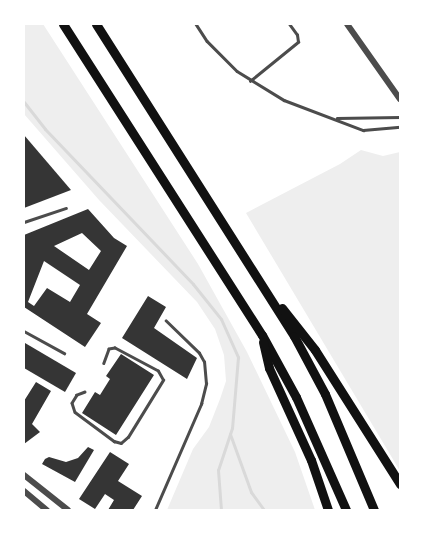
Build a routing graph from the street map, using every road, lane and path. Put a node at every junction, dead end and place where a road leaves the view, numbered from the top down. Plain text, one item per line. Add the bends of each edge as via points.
1 (63, 24) edge
2 (96, 24) edge
3 (196, 24) edge
4 (289, 24) edge
5 (347, 24) edge
6 (250, 81) junction
7 (400, 99) edge
8 (400, 117) edge
9 (337, 118) junction
10 (400, 127) edge
11 (66, 208) dead end
12 (24, 222) edge
13 (262, 284) junction
14 (166, 321) dead end
15 (24, 331) edge
16 (262, 335) junction
17 (64, 353) dead end
18 (104, 363) dead end
19 (86, 392) dead end
20 (24, 475) edge
21 (400, 484) edge
22 (24, 491) edge
23 (47, 510) edge
24 (68, 510) edge
25 (155, 510) edge
26 (328, 510) edge
27 (346, 510) edge
28 (374, 510) edge

1 - 16 highway
2 - 13 highway
3 - 6 lane via 222,57
4 - 6 lane via 297,35 298,42
5 - 7 street
6 - 9 lane via 284,100
8 - 9 lane
9 - 10 lane via 363,130
11 - 12 lane
13 - 21 highway via 315,350
13 - 28 highway via 325,394
14 - 25 lane via 199,353 204,362 206,384 201,404
15 - 17 lane
16 - 26 highway via 269,368 311,460
16 - 27 highway via 296,397
18 - 19 lane via 110,349 115,348 158,371 163,380 128,437 121,443 114,441 75,412 72,402 77,395
20 - 24 street
22 - 23 street

